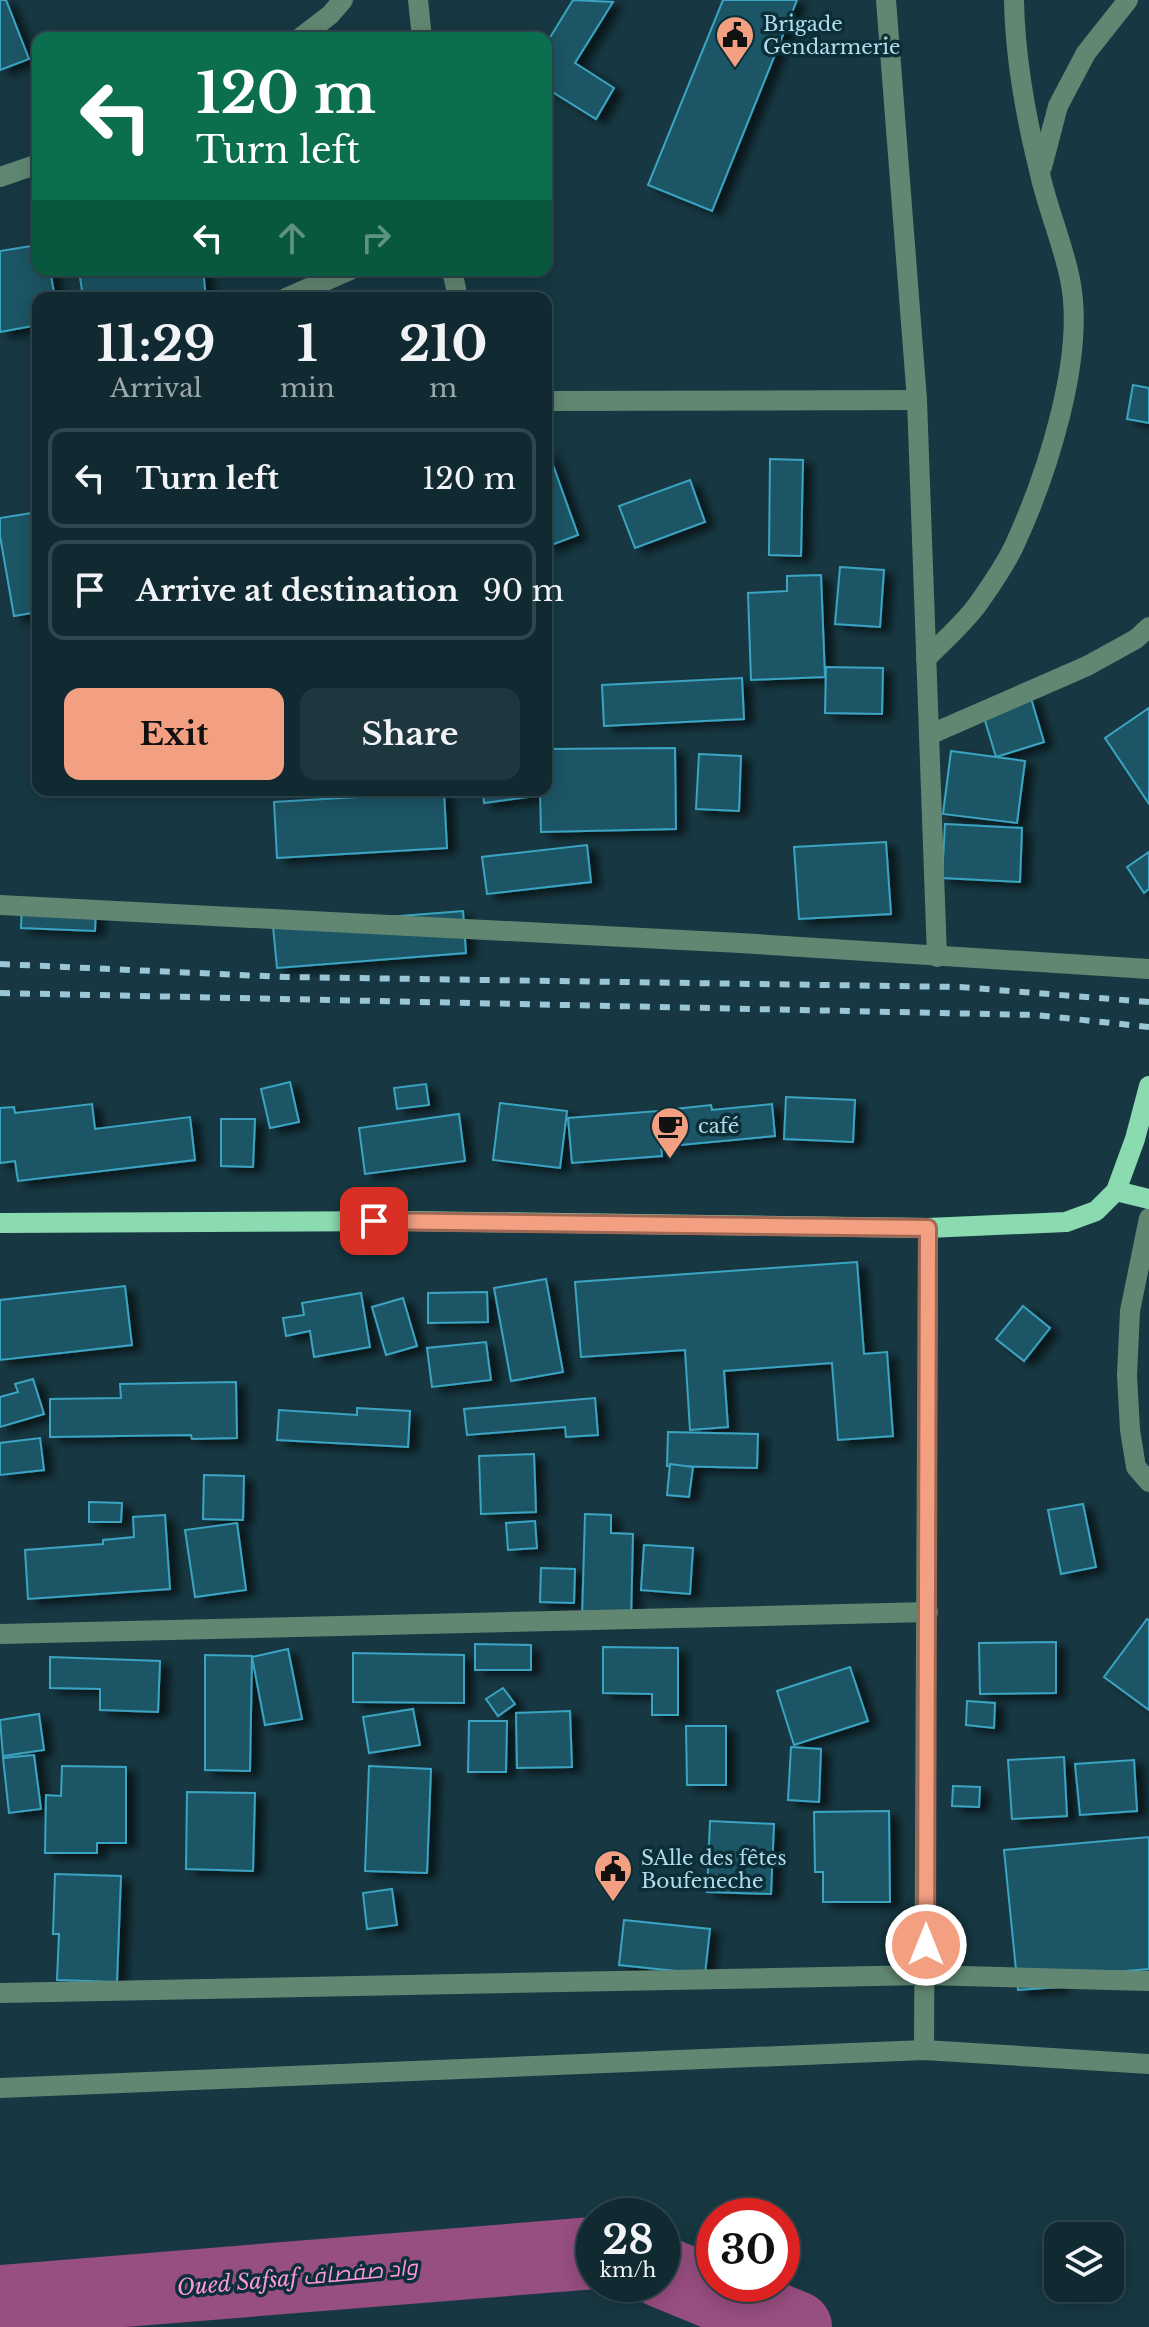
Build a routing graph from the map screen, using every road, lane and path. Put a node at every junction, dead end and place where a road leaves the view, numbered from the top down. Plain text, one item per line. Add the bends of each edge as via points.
1 (343, 0) edge
2 (418, 0) edge
3 (886, 0) edge
4 (1014, 0) edge
5 (1128, 0) edge
6 (308, 32) edge
7 (421, 32) edge
8 (32, 166) edge
9 (1040, 174) junction
10 (0, 177) edge
11 (336, 276) edge
12 (300, 292) edge
13 (917, 400) junction
14 (552, 401) edge
15 (1149, 627) edge
16 (926, 659) junction
17 (929, 735) junction
18 (0, 905) edge
19 (937, 957) junction
20 (1149, 969) edge
21 (1149, 1086) edge
22 (1116, 1191) junction
23 (1149, 1199) edge
24 (1149, 1218) edge
25 (0, 1223) edge
26 (928, 1228) junction
27 (1149, 1482) edge
28 (928, 1612) junction
29 (0, 1634) edge
30 (925, 1975) junction
31 (1149, 1981) edge
32 (0, 1993) edge
33 (924, 2050) junction
34 (1149, 2064) edge
35 (0, 2088) edge

1 - 6 street
2 - 7 street
3 - 13 street
4 - 9 street via 1023,92
5 - 9 street via 1086,53 1058,106
8 - 10 street
9 - 16 street via 1071,281 1073,327 1055,438 1014,546 978,604
11 - 12 street
13 - 14 street
13 - 16 street
15 - 17 street via 1087,666
16 - 17 street
17 - 19 street
18 - 19 street
19 - 20 street
21 - 22 main road
22 - 23 main road
22 - 26 main road via 1096,1211 1066,1222
24 - 27 street via 1130,1311 1127,1375 1136,1467
25 - 26 main road via 406,1221
26 - 28 street
28 - 29 street
28 - 30 street
30 - 31 street
30 - 32 street
30 - 33 street
33 - 34 street
33 - 35 street

